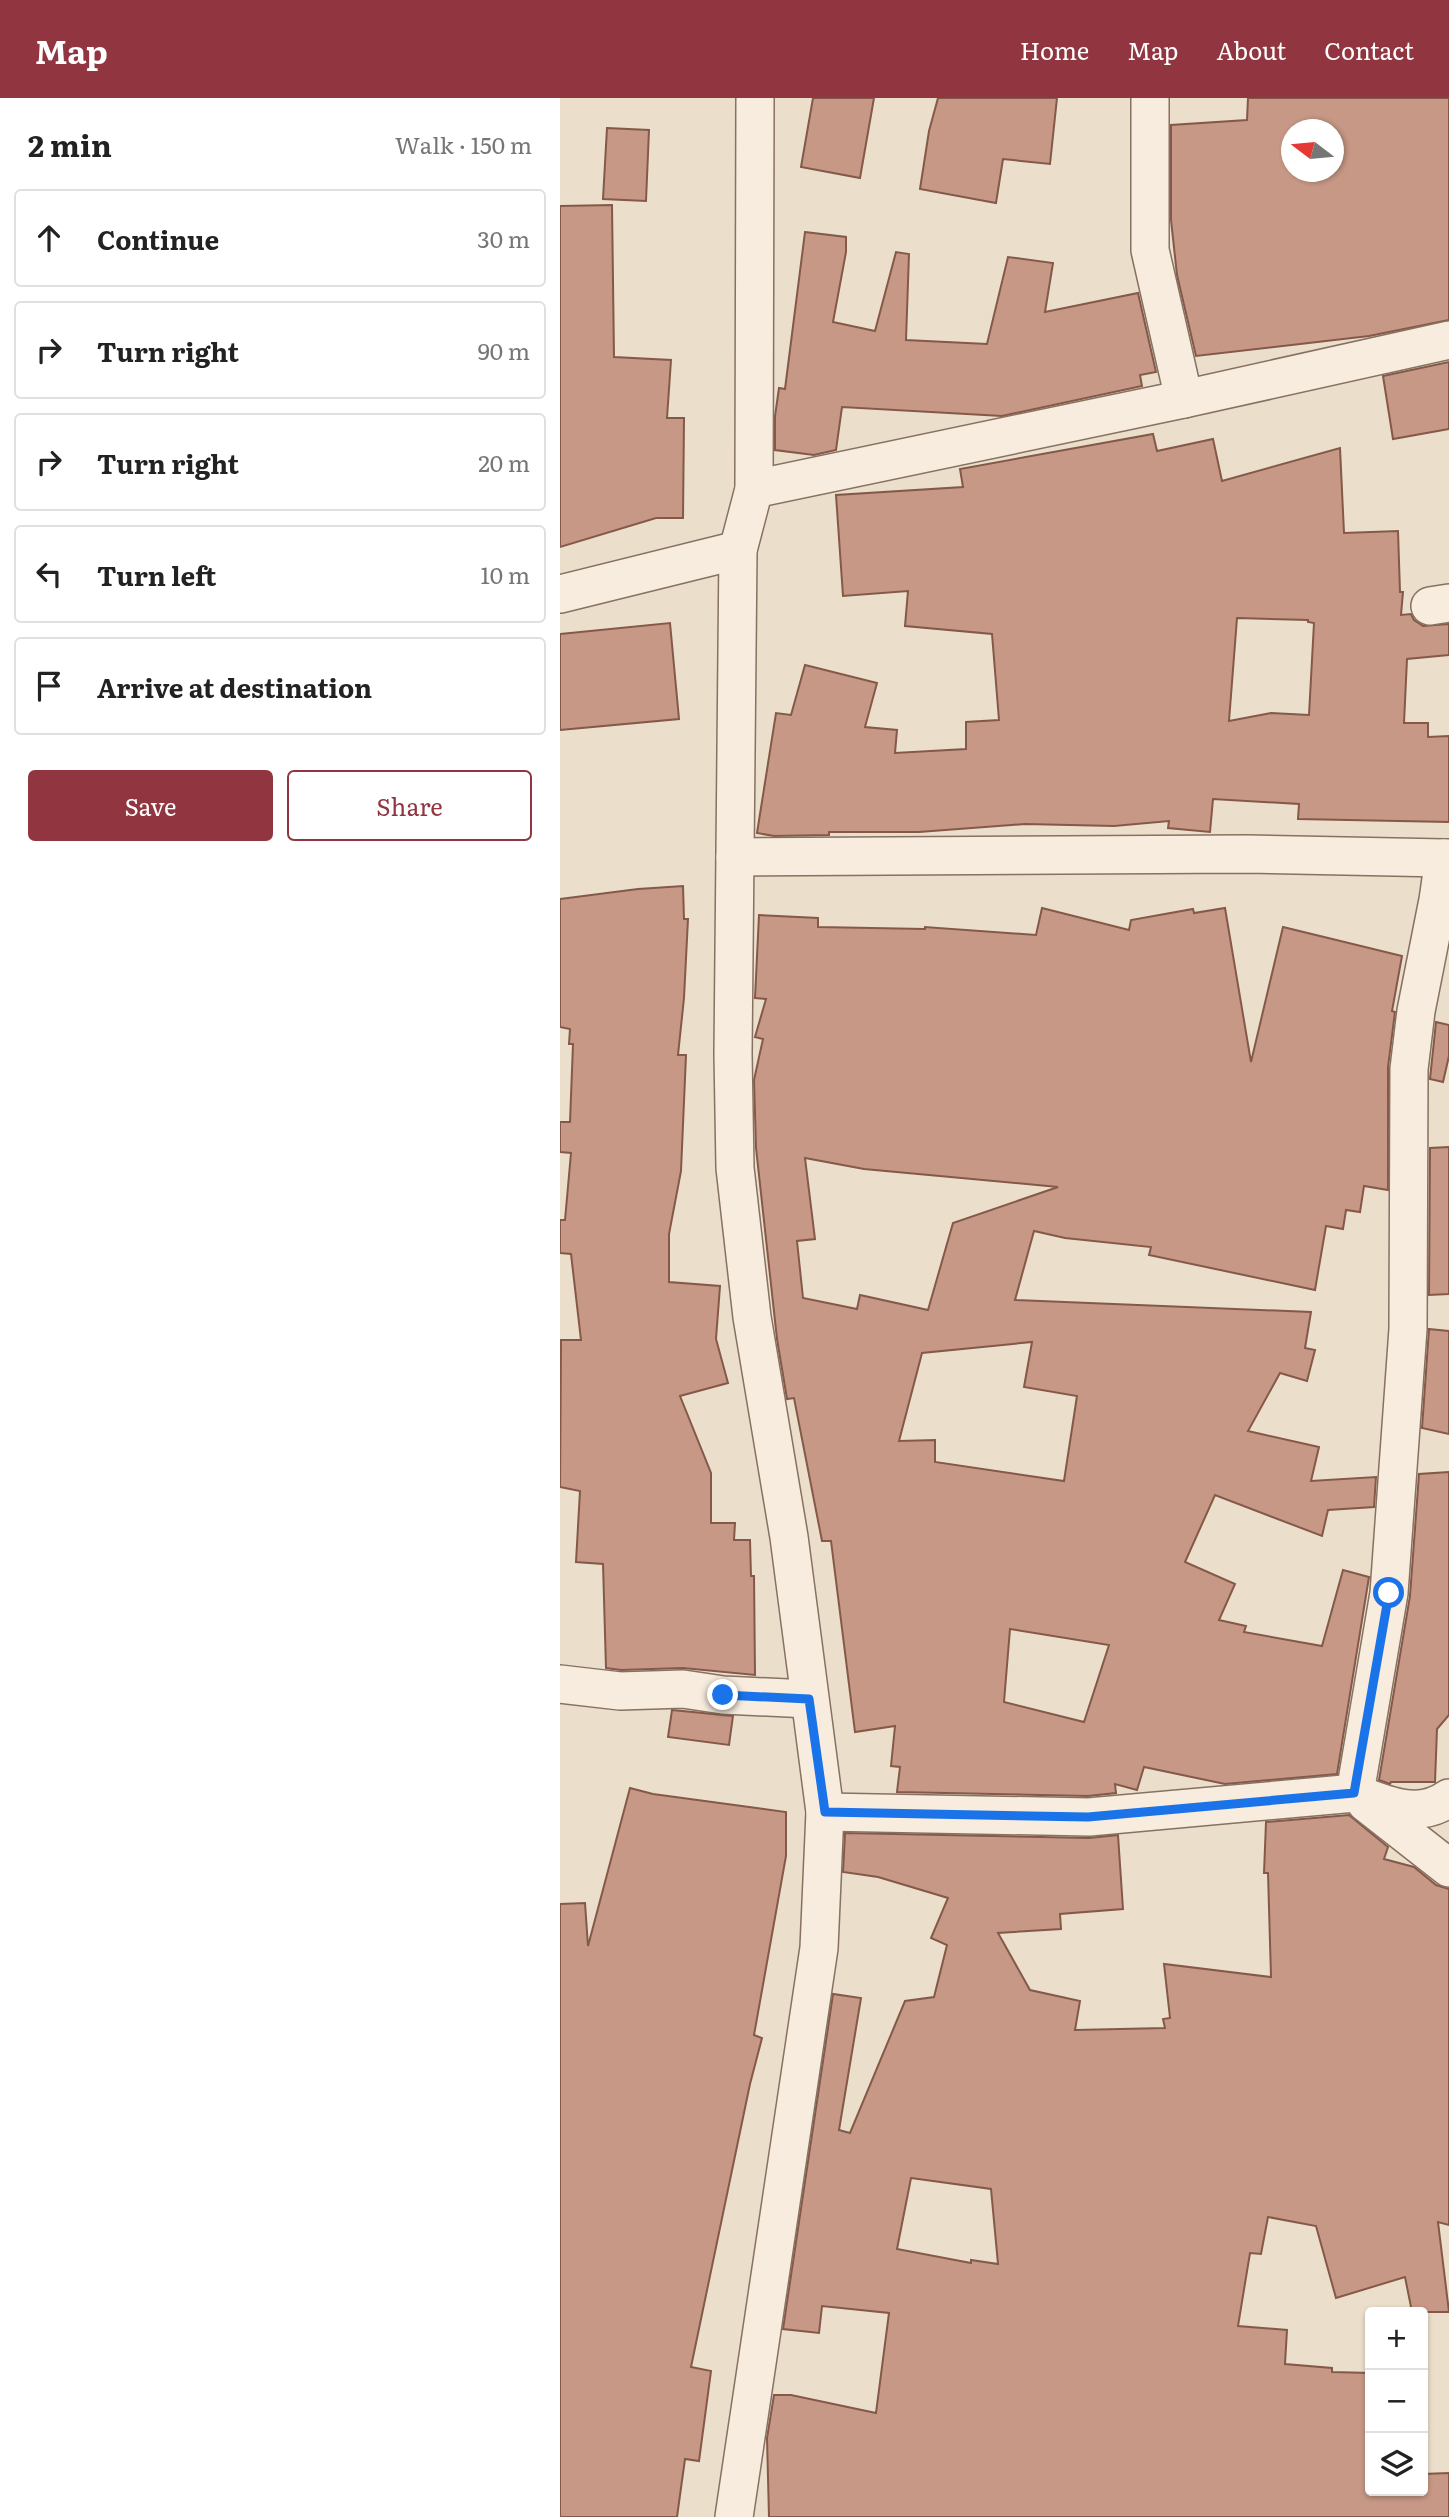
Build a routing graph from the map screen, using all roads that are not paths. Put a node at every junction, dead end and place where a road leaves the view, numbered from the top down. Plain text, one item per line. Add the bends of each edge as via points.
1 (755, 98) edge
2 (1150, 98) edge
3 (1449, 340) edge
4 (1184, 399) junction
5 (754, 489) junction
6 (738, 550) junction
7 (560, 594) edge
8 (735, 857) junction
9 (1446, 858) edge
10 (560, 1684) edge
11 (809, 1699) junction
12 (1354, 1793) junction
13 (1449, 1798) edge
14 (825, 1812) junction
15 (1449, 1868) edge
16 (734, 2517) edge

1 - 5 street
2 - 4 street via 1150,250
3 - 4 street
4 - 5 street
5 - 6 street
6 - 7 street
6 - 8 street
8 - 9 street
8 - 11 street via 735,1168 752,1317 789,1537
9 - 12 street via 1409,1069 1408,1329 1389,1593
10 - 11 street
11 - 14 street
12 - 13 street via 1395,1808 1420,1810
12 - 14 street via 1088,1817
12 - 15 street
14 - 16 street via 819,1948

